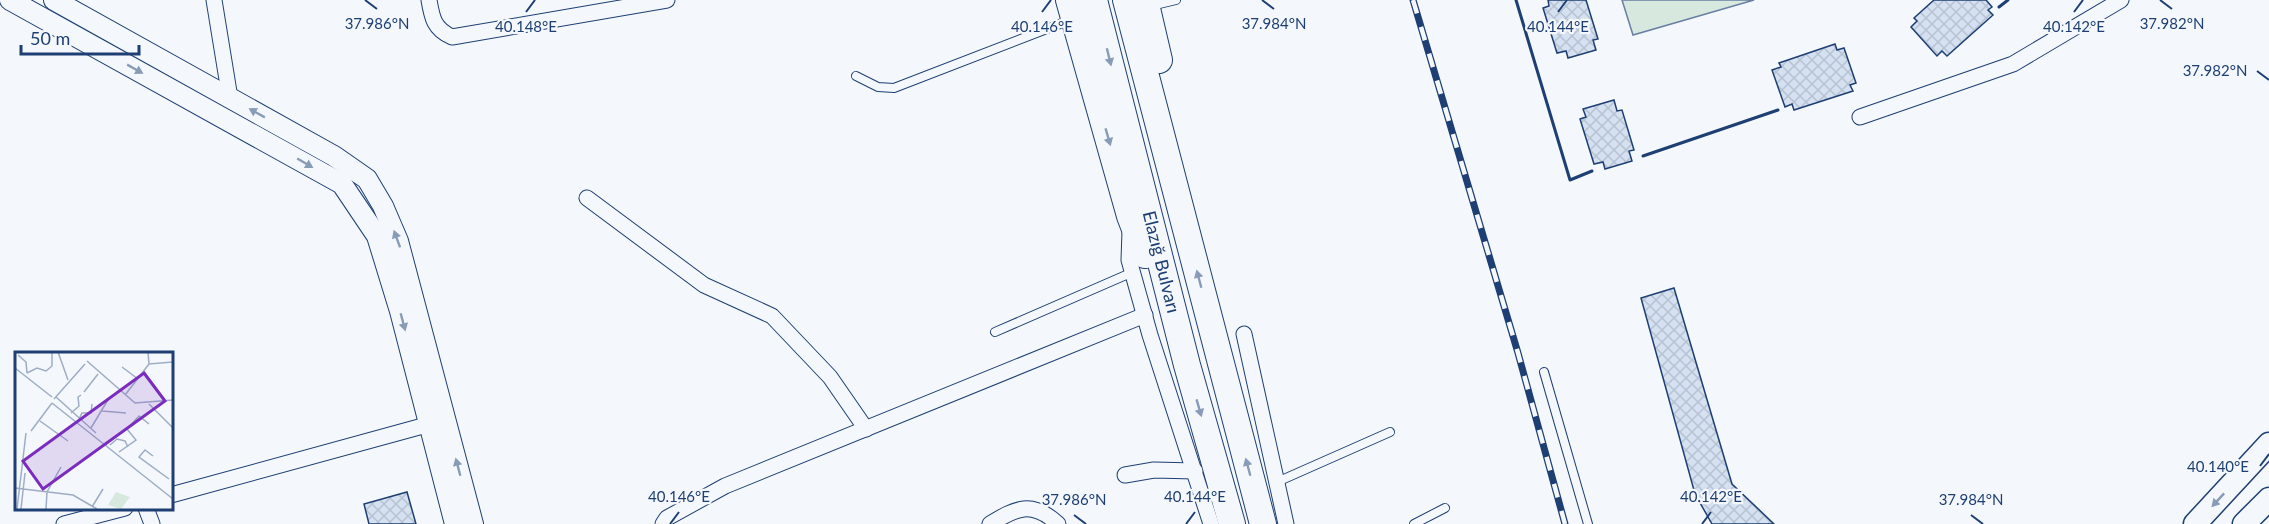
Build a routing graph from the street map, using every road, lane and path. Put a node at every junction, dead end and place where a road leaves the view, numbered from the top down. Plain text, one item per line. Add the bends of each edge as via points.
1 (10, 0) edge
2 (54, 0) edge
3 (214, 0) edge
4 (429, 0) edge
5 (667, 0) edge
6 (1094, 0) edge
7 (1176, 0) edge
8 (2121, 0) edge
9 (1139, 2) edge
10 (1072, 9) edge
11 (856, 76) dead end
12 (230, 98) junction
13 (1860, 117) dead end
14 (587, 198) dead end
15 (1130, 216) junction
16 (1133, 273) junction
17 (1145, 315) junction
18 (995, 332) dead end
19 (1244, 334) dead end
20 (1187, 365) junction
21 (1544, 372) dead end
22 (430, 424) junction
23 (866, 429) junction
24 (1390, 432) dead end
25 (2269, 444) edge
26 (1195, 471) junction
27 (1125, 475) dead end
28 (1277, 482) junction
29 (172, 495) edge
30 (2269, 499) edge
31 (1445, 508) dead end
32 (118, 509) edge
33 (147, 509) edge
34 (64, 524) edge
35 (152, 524) edge
36 (455, 524) edge
37 (473, 524) edge
38 (663, 524) edge
39 (990, 524) edge
40 (1058, 524) edge
41 (1211, 524) edge
42 (1232, 524) edge
43 (1263, 524) edge
44 (1286, 524) edge
45 (1414, 524) edge
46 (1588, 524) edge
47 (2194, 524) edge
48 (2244, 524) edge

1 -> 22 street via 342,184 377,236
2 - 12 street
3 - 12 street
4 - 5 street via 433,23 452,37
6 -> 20 highway, Elazığ Bulvarı
7 - 9 lane
8 - 13 street via 2013,64
43 -> 9 highway, Elazığ Bulvarı via 1178,200 1163,77
10 - 11 lane via 894,88 878,87
10 -> 15 highway
37 -> 12 street via 398,241 383,206 366,179 334,156
14 - 23 street via 704,285 772,316 830,377
15 - 16 street via 1129,260
15 - 20 highway
16 - 17 street
16 - 18 lane
17 - 23 street
17 - 26 street
19 - 28 street
20 -> 42 highway, Elazığ Bulvarı
21 - 46 lane
22 - 29 street
22 - 36 street
23 - 38 street via 725,486 667,518
24 - 28 lane
25 -> 47 main road
26 - 27 street via 1154,470
26 - 41 street
28 - 44 street
30 - 48 main road
31 - 45 lane
32 - 34 street
33 - 35 street
39 - 40 street via 1014,510 1030,508 1047,514

